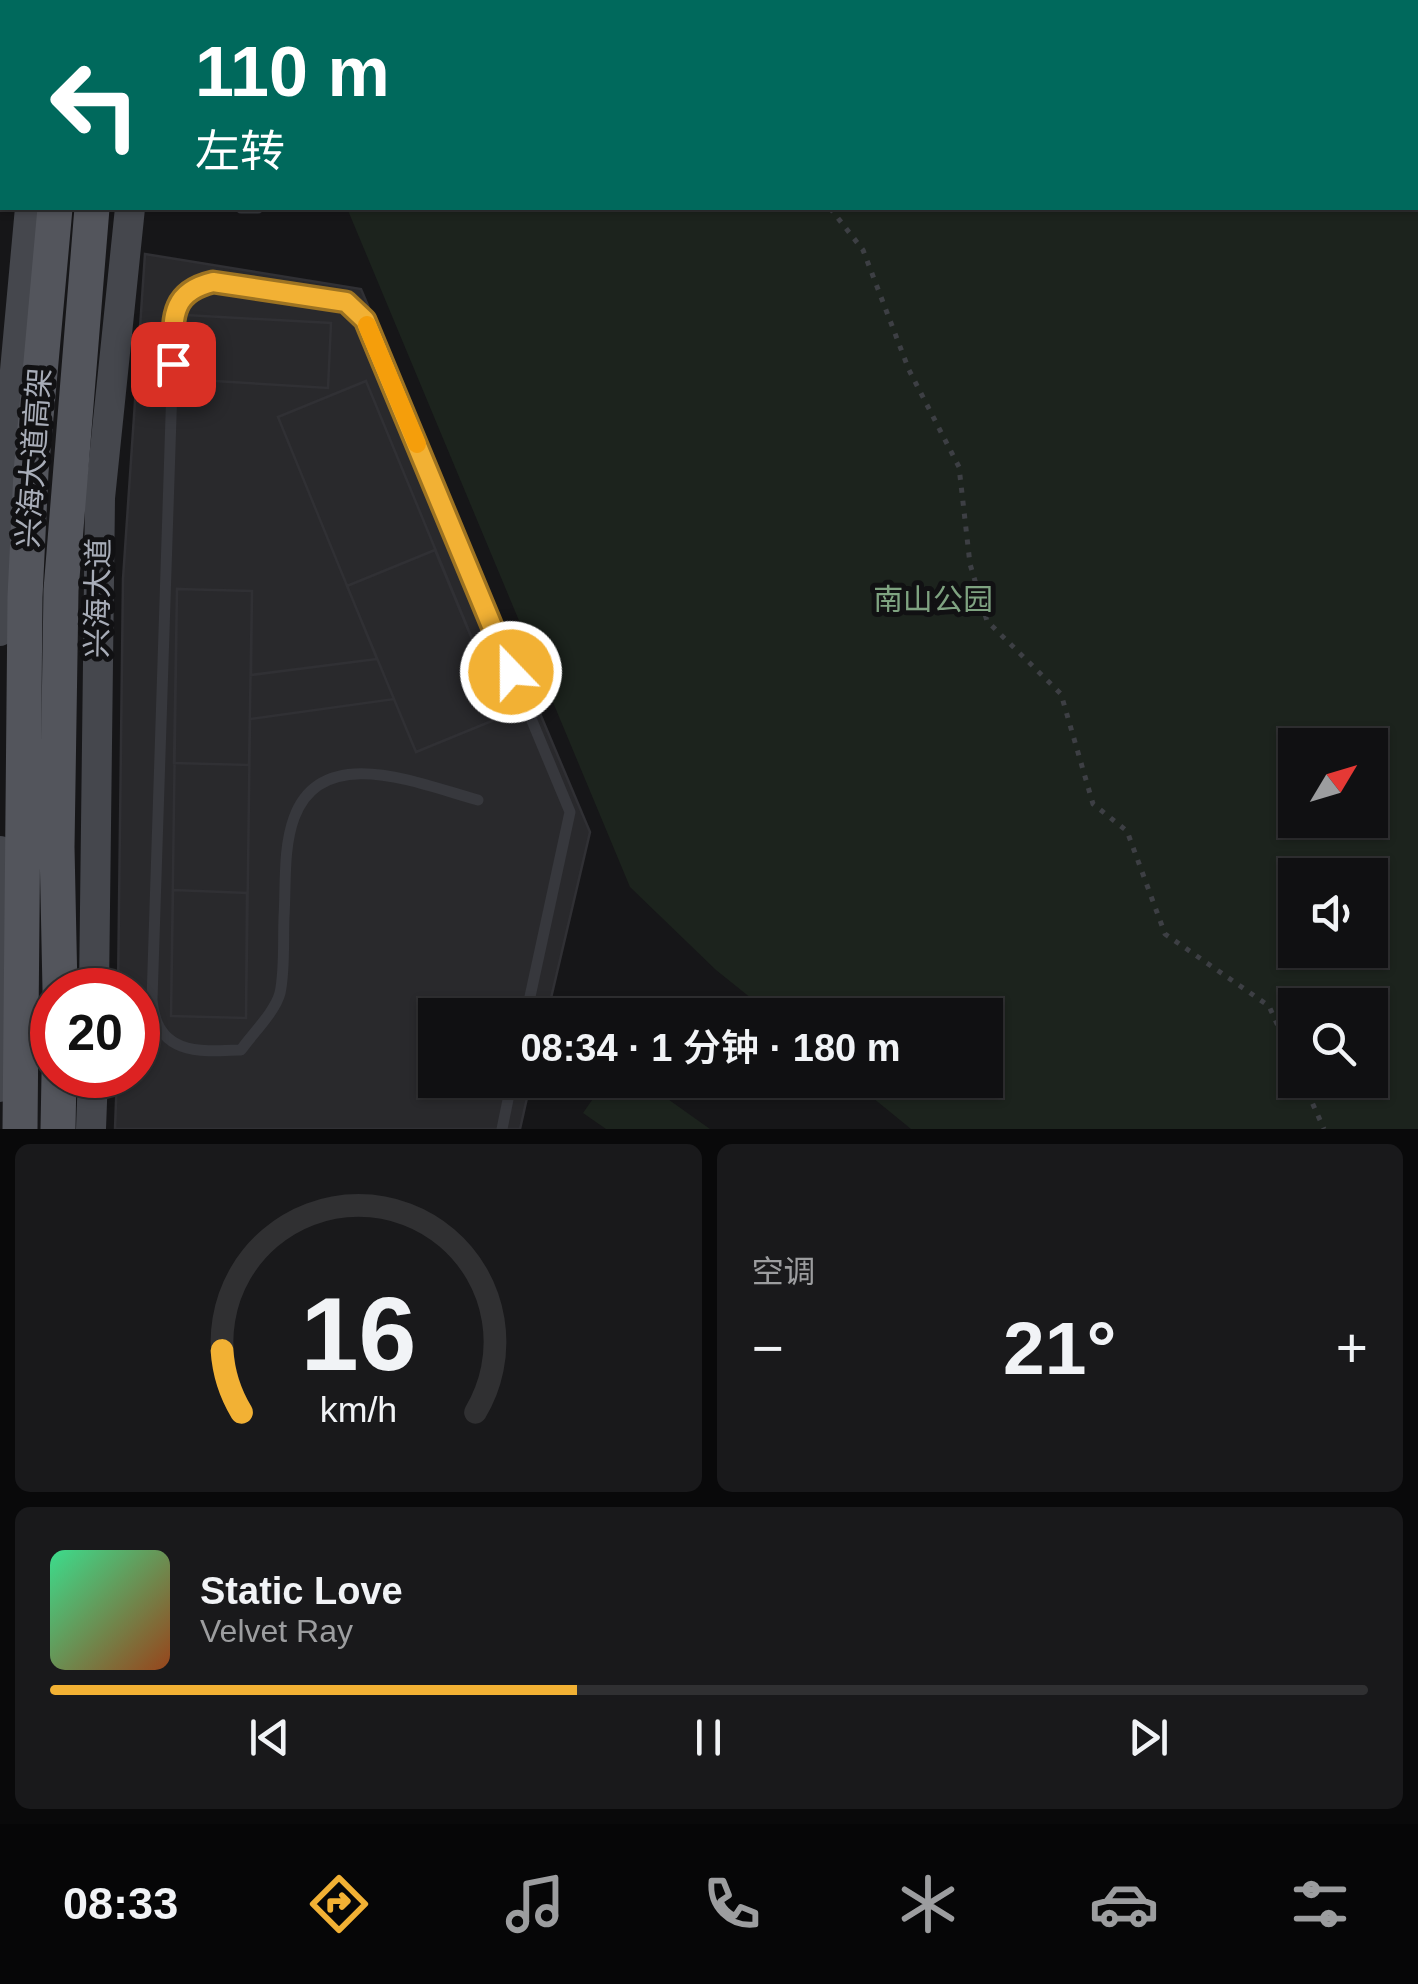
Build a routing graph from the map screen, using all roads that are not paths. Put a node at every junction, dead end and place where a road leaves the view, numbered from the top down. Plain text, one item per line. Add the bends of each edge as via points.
1 (30, 210) edge
2 (55, 210) edge
3 (92, 210) edge
4 (130, 210) edge
5 (0, 631) edge
6 (478, 800) dead end
7 (0, 851) edge
8 (60, 968) edge
9 (94, 968) edge
10 (530, 998) edge
11 (0, 1087) edge
12 (59, 1098) edge
13 (92, 1098) edge
14 (508, 1098) edge
15 (20, 1129) edge
16 (58, 1129) edge
17 (91, 1129) edge
18 (502, 1129) edge

1 - 5 street via 5,482
2 - 15 main road, 兴海大道高架 via 25,597
3 - 8 main road, 兴海大道高架 via 61,590
4 - 9 street, 兴海大道 via 100,498
6 - 10 lane via 358,772 320,785 294,816 288,841 280,996 241,1050 184,1050 160,1028 152,1000 174,325 177,306 191,289 213,282 346,302 365,320 570,812
7 - 11 street
12 - 16 main road
13 - 17 street
14 - 18 lane

